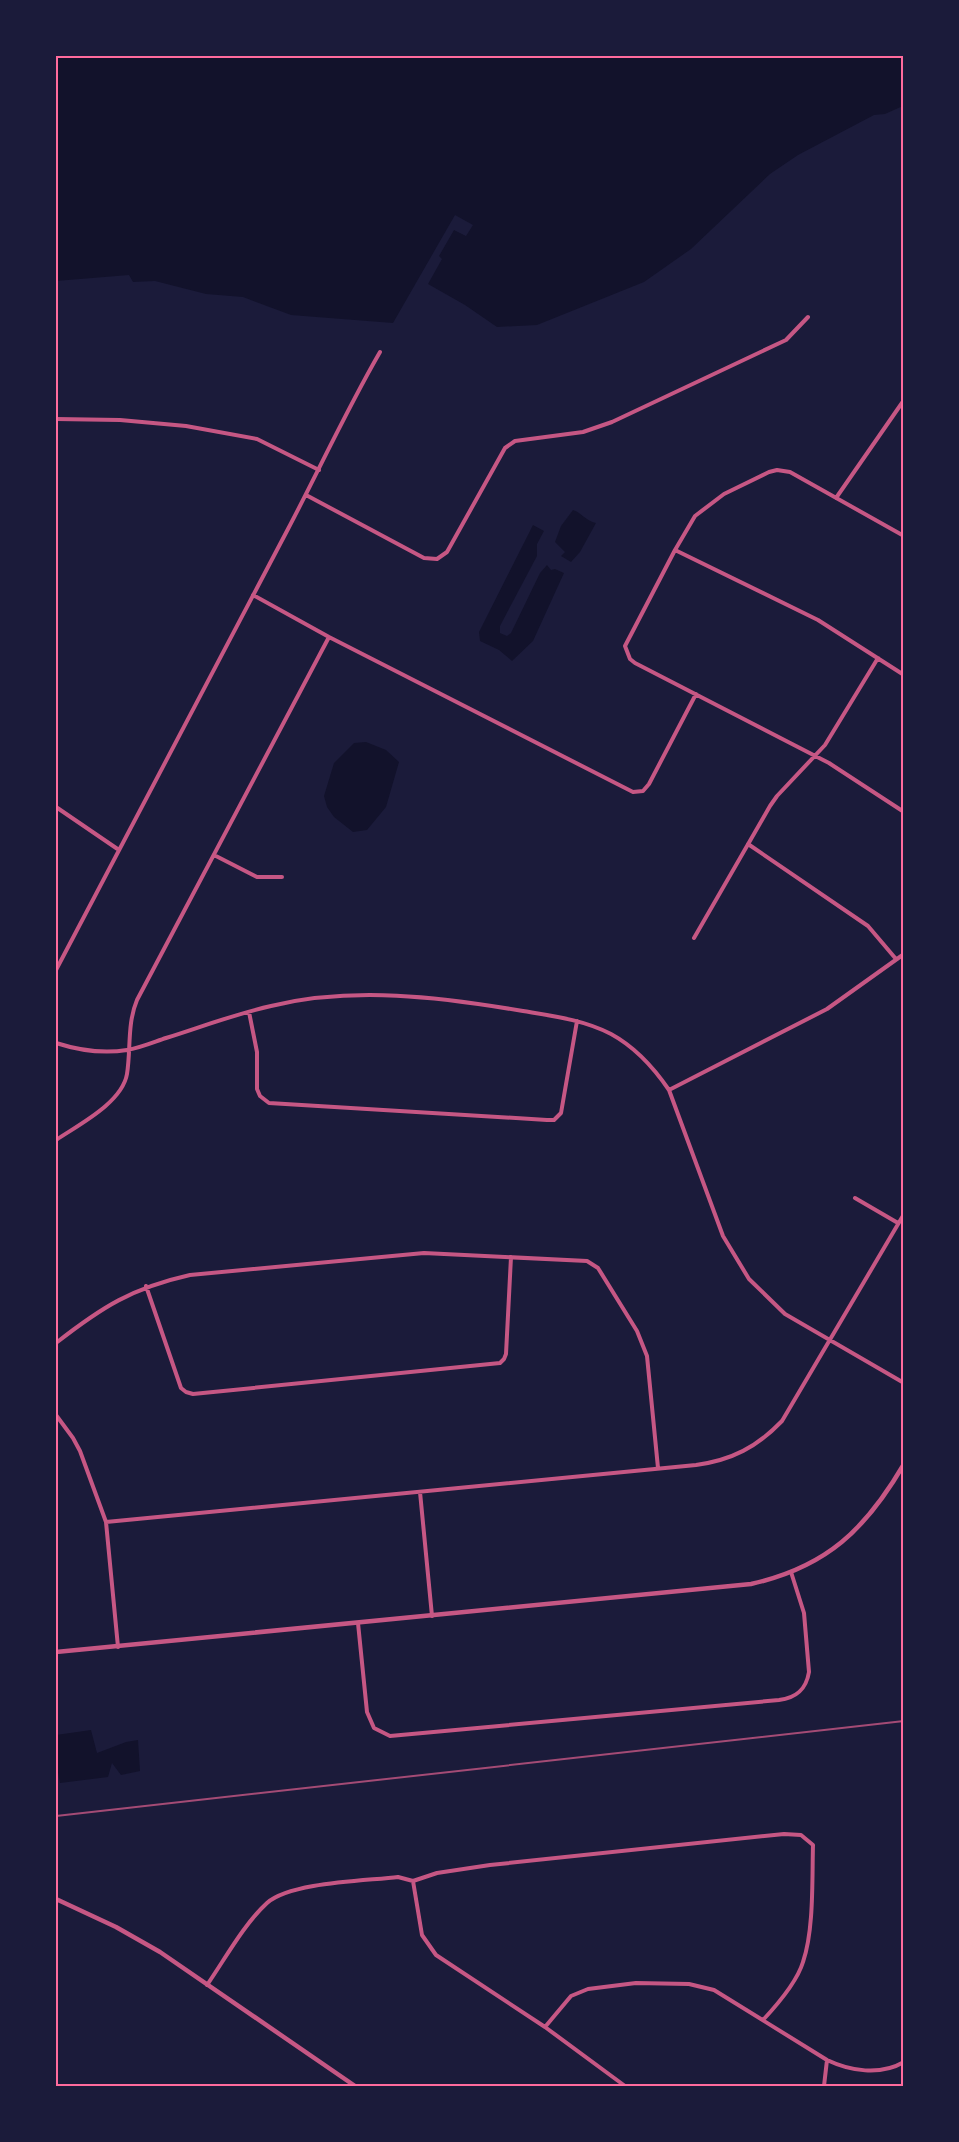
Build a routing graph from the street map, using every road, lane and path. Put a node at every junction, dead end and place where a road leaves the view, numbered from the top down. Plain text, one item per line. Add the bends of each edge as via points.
1 (808, 317) dead end
2 (380, 352) dead end
3 (903, 400) edge
4 (56, 419) edge
5 (319, 470) junction
6 (306, 495) junction
7 (836, 498) junction
8 (903, 536) edge
9 (675, 550) junction
10 (253, 595) junction
11 (329, 636) junction
12 (878, 658) junction
13 (903, 675) edge
14 (696, 694) junction
15 (815, 756) junction
16 (56, 807) edge
17 (903, 812) edge
18 (748, 844) junction
19 (119, 850) junction
20 (214, 855) junction
21 (282, 877) dead end
22 (694, 938) dead end
23 (903, 954) edge
24 (896, 959) junction
25 (56, 970) edge
26 (249, 1012) junction
27 (577, 1021) junction
28 (56, 1043) edge
29 (128, 1050) junction
30 (669, 1090) junction
31 (56, 1140) edge
32 (855, 1198) dead end
33 (903, 1214) edge
34 (898, 1223) junction
35 (511, 1257) junction
36 (146, 1286) junction
37 (830, 1340) junction
38 (56, 1343) edge
39 (903, 1383) edge
40 (56, 1415) edge
41 (903, 1464) edge
42 (658, 1468) junction
43 (420, 1492) junction
44 (106, 1522) junction
45 (791, 1572) junction
46 (432, 1616) junction
47 (358, 1623) junction
48 (118, 1647) junction
49 (56, 1652) edge
50 (413, 1881) junction
51 (56, 1899) edge
52 (206, 1985) junction
53 (763, 2020) junction
54 (545, 2027) junction
55 (827, 2060) junction
56 (903, 2062) edge
57 (355, 2086) edge
58 (626, 2086) edge
59 (824, 2086) edge

1 - 6 street via 786,340 612,422 583,432 510,443 447,552 437,559 424,558
2 - 5 street
3 - 7 street
4 - 5 street via 164,424 258,439
5 - 6 street
6 - 10 street
7 - 8 street
7 - 9 street via 790,472 777,470 712,502 695,516
9 - 12 street via 819,620
9 - 14 street via 625,646 635,663
10 - 11 street
10 - 19 street
11 - 14 street via 633,792 646,788
11 - 20 street
12 - 13 street
12 - 15 street
14 - 15 street
15 - 17 street
15 - 18 street via 777,796
16 - 19 street
18 - 22 street
18 - 24 street via 859,919
19 - 25 street
20 - 21 street via 257,878
20 - 29 street via 137,1000
23 - 24 street
24 - 30 street via 826,1009
26 - 27 street via 322,996 367,994 462,1001
26 - 27 street via 257,1052 258,1089 269,1103 547,1120 554,1120 561,1113
26 - 29 street
27 - 30 street via 613,1035 632,1048
28 - 29 street via 87,1051
29 - 31 street via 127,1075 119,1092
30 - 37 street via 723,1236 738,1264 778,1309
32 - 34 street
33 - 34 street
34 - 37 street
35 - 36 street via 424,1252 190,1275
35 - 36 street via 506,1354 500,1363 193,1394 181,1388
35 - 42 street via 587,1261 598,1268 637,1331 647,1356
36 - 38 street via 101,1309
37 - 39 street
37 - 42 street via 782,1421 762,1441 722,1460
40 - 44 street via 80,1451
41 - 45 street via 876,1508 851,1534
42 - 43 street
43 - 44 street
43 - 46 street
44 - 48 street
45 - 46 street via 739,1586
45 - 47 street via 804,1613 809,1672 800,1693 787,1699 395,1737 378,1731 368,1718
46 - 47 street
47 - 48 street
48 - 49 street
50 - 52 street via 398,1877 297,1889 269,1901
50 - 53 street via 490,1864 801,1835 813,1845 809,1941 803,1965
50 - 54 street via 422,1935 436,1955
51 - 52 street via 152,1947
52 - 57 street
53 - 54 street via 714,1990 688,1984 636,1983 588,1989 571,1996
53 - 55 street
54 - 58 street
55 - 56 street via 843,2068 871,2071
55 - 59 street

